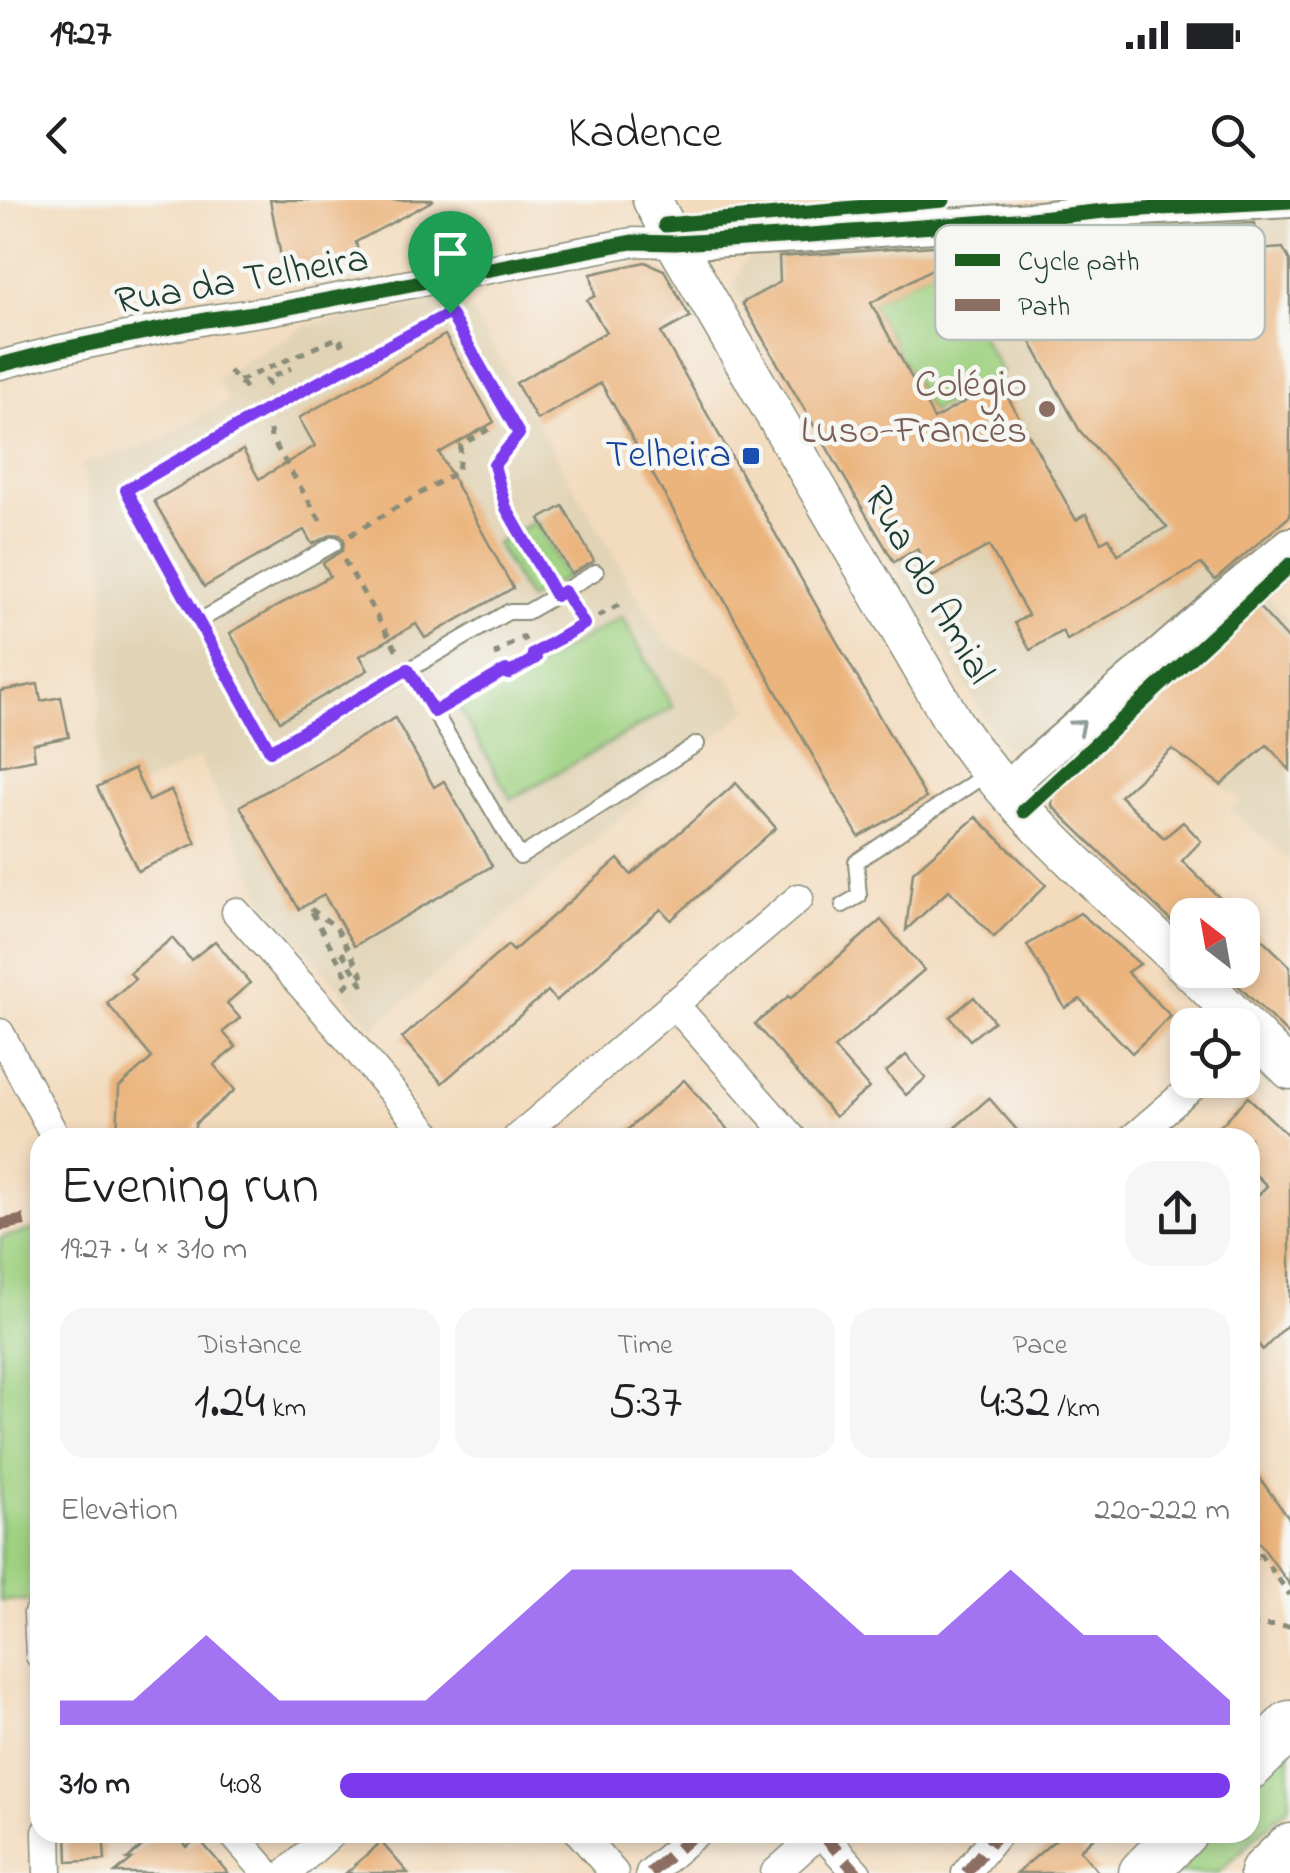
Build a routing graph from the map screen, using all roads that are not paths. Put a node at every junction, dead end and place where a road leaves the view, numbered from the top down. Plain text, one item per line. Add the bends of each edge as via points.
1 (652, 200) edge
2 (1290, 201) edge
3 (948, 225) edge
4 (935, 226) edge
5 (675, 243) junction
6 (0, 365) edge
7 (510, 418) road end
8 (334, 544) road end
9 (1285, 558) edge
10 (596, 572) dead end
11 (198, 620) junction
12 (408, 669) junction
13 (696, 744) dead end
14 (997, 781) junction
15 (800, 898) dead end
16 (843, 906) dead end
17 (236, 912) dead end
18 (1170, 951) edge
19 (1205, 988) edge
20 (673, 1003) junction
21 (1222, 1008) edge
22 (0, 1033) edge
23 (1260, 1048) edge
24 (1290, 1070) edge
25 (1179, 1098) edge
26 (51, 1128) edge
27 (423, 1128) edge
28 (529, 1128) edge
29 (783, 1128) edge
30 (1144, 1128) edge
31 (1290, 1724) edge
32 (1260, 1755) edge
33 (47, 1843) edge
34 (241, 1843) edge
35 (321, 1843) edge
36 (588, 1843) edge
37 (684, 1843) edge
38 (810, 1843) edge
39 (830, 1843) edge
40 (990, 1843) edge
41 (1172, 1843) edge
42 (1290, 1848) edge
43 (48, 1873) edge
44 (267, 1873) edge
45 (287, 1873) edge
46 (614, 1873) edge
47 (650, 1873) edge
48 (776, 1873) edge
49 (857, 1873) edge
50 (966, 1873) edge
51 (1143, 1873) edge
52 (1264, 1873) edge

1 - 5 main road, Rua do Amial
2 - 3 street
4 - 5 street
5 - 6 street, Rua da Telheira via 622,244 204,320
5 - 14 main road, Rua do Amial via 955,725
7 - 11 lane via 450,313 126,490
8 - 11 lane
14 -> 9 street via 1230,593
10 - 12 lane
11 - 12 lane via 270,751
12 - 13 lane via 520,857
14 - 16 lane via 856,862 858,896
14 - 18 main road, Rua do Amial
15 - 20 street
17 - 27 street
19 - 21 main road, Rua do Amial
20 - 28 street
20 - 29 street
22 - 26 street
23 - 24 main road, Rua do Amial
25 - 30 street
31 - 32 highway
33 - 43 street
34 - 44 street
35 - 45 street
36 - 46 street
37 - 47 street
38 - 48 street
39 - 49 street
40 - 50 street
41 - 51 highway
42 - 52 highway

